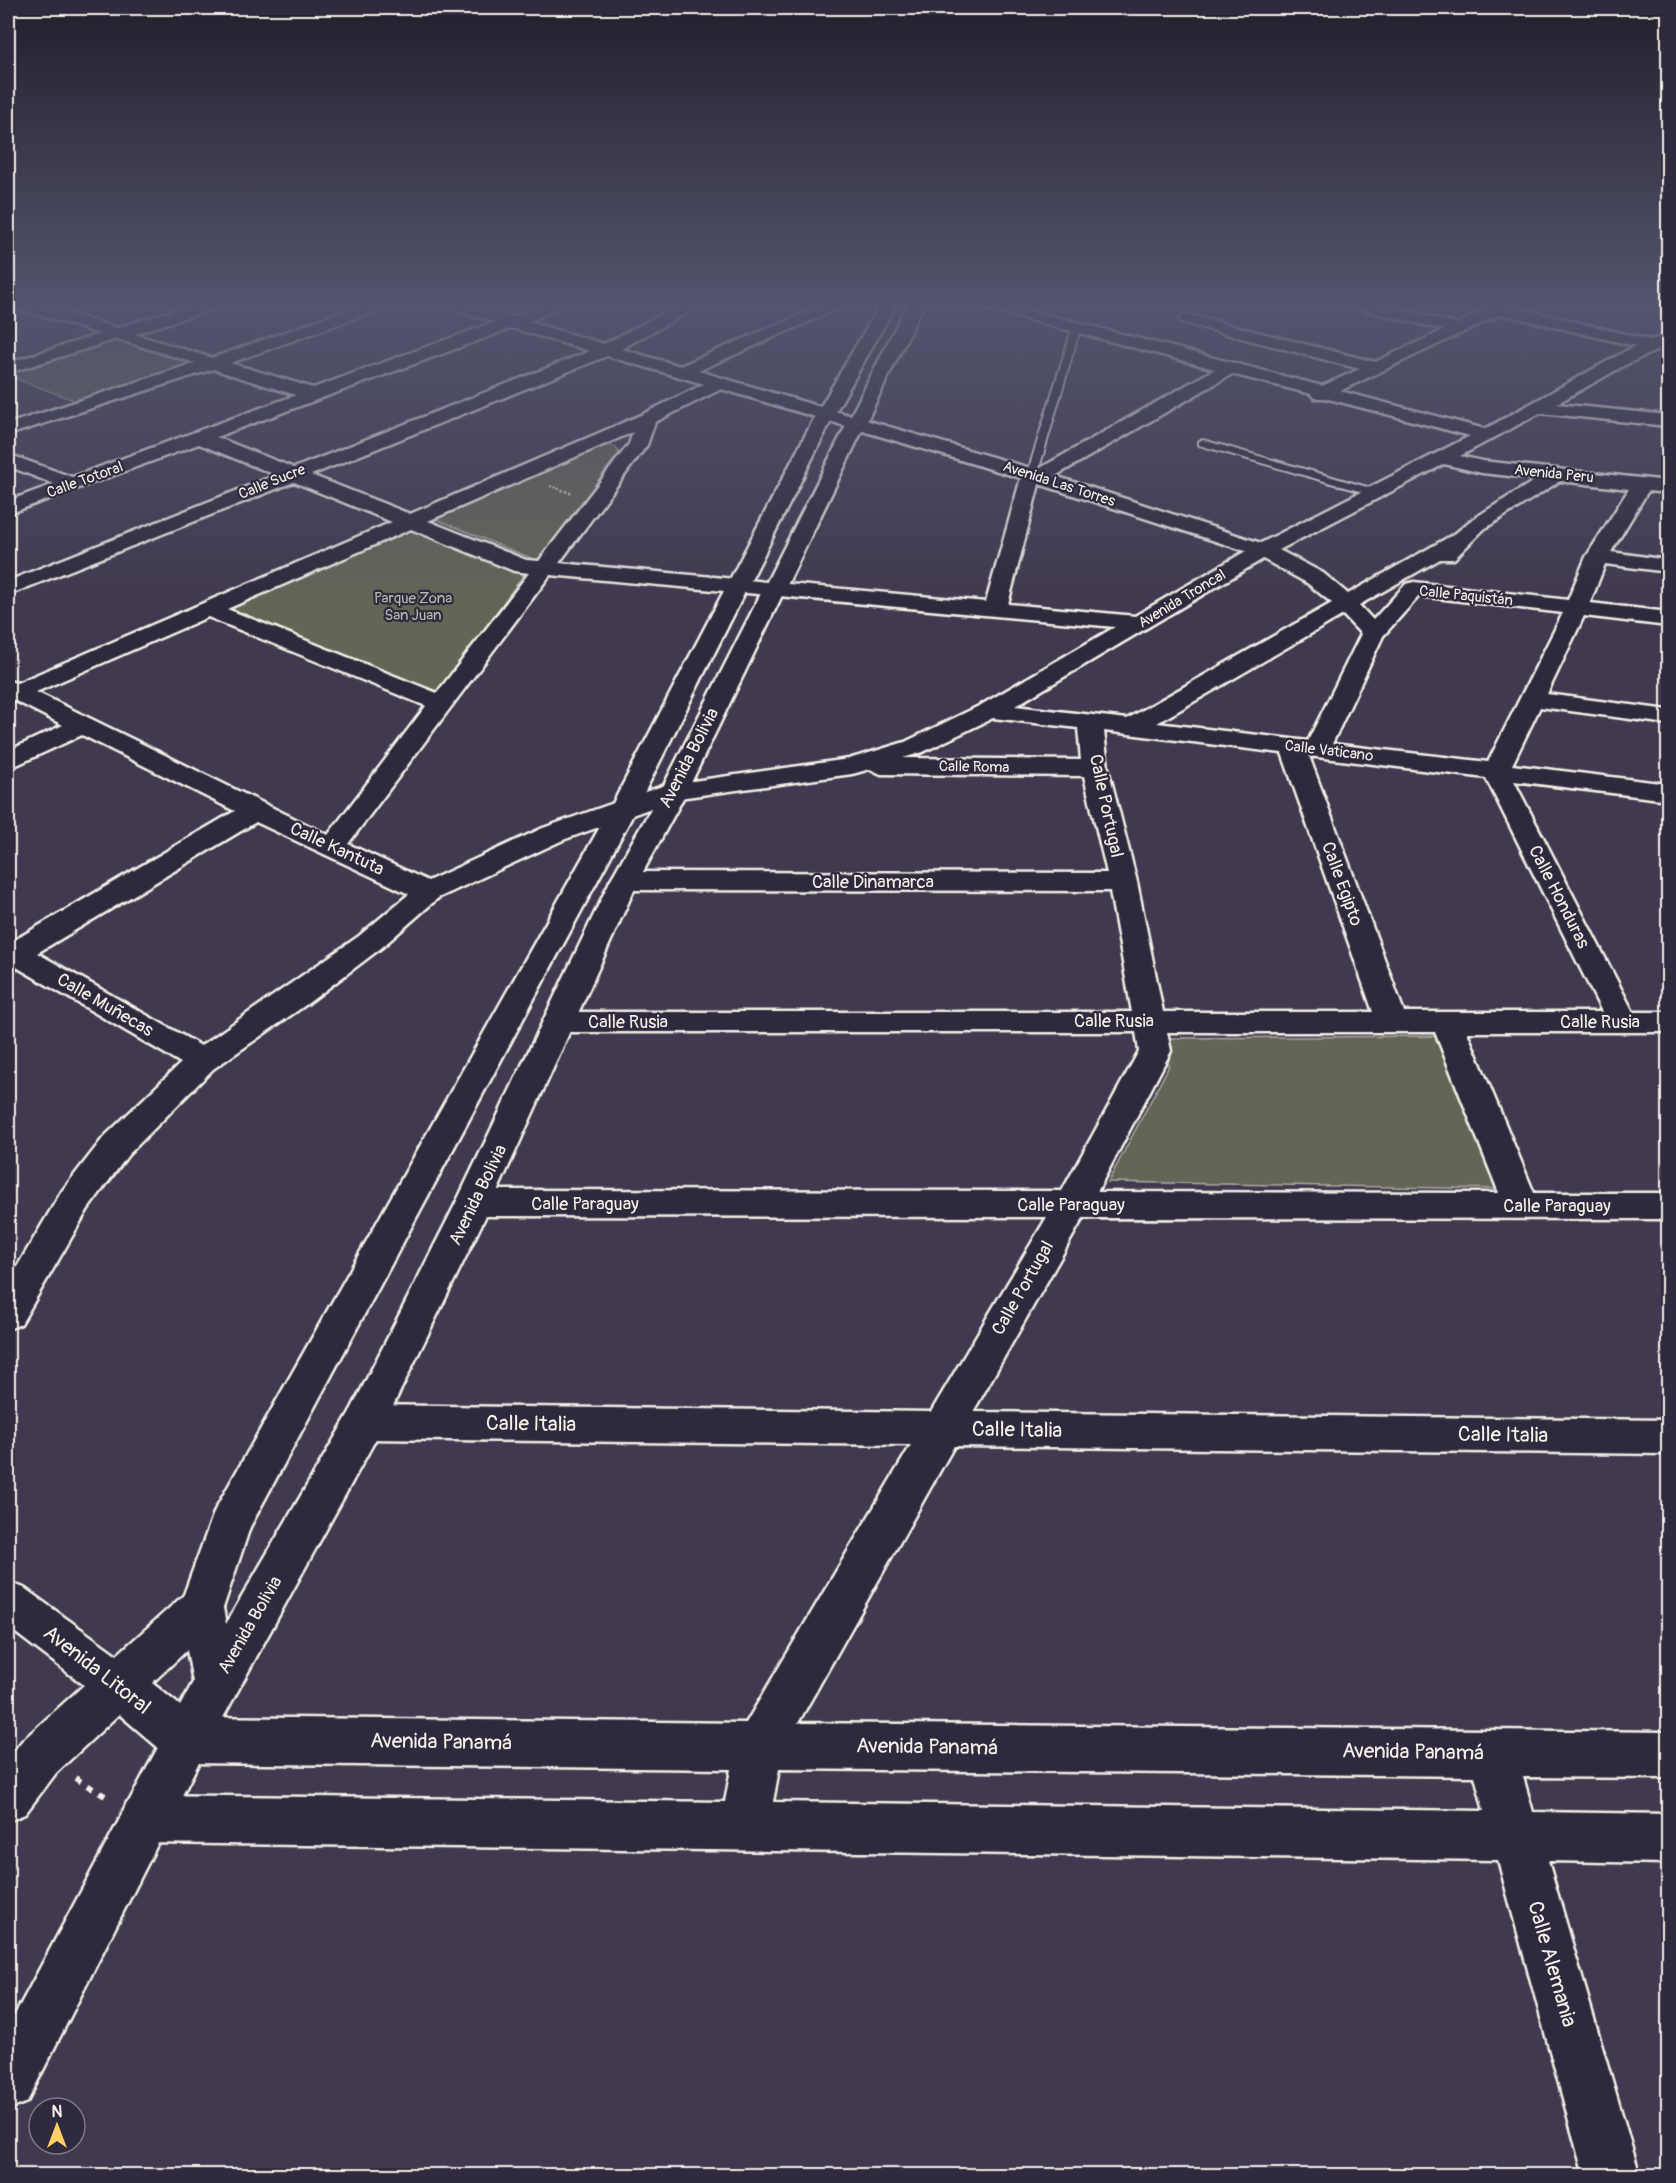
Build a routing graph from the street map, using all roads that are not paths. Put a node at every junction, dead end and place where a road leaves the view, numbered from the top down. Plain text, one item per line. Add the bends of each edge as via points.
1 (91, 403) edge
2 (295, 403) edge
3 (472, 403) edge
4 (681, 403) edge
5 (792, 403) edge
6 (832, 403) edge
7 (865, 403) edge
8 (1055, 403) edge
9 (1167, 403) edge
10 (1356, 403) edge
11 (1544, 403) edge
12 (1537, 407) junction
13 (826, 413) junction
14 (647, 420) junction
15 (1668, 421) edge
16 (855, 422) junction
17 (8, 430) edge
18 (1487, 435) junction
19 (201, 438) junction
20 (1203, 443) dead end
21 (1441, 458) junction
22 (8, 460) edge
23 (294, 473) junction
24 (1558, 474) junction
25 (1035, 476) junction
26 (1642, 484) junction
27 (74, 485) junction
28 (1668, 487) edge
29 (1377, 493) junction
30 (8, 508) edge
31 (411, 520) junction
32 (1461, 538) junction
33 (1263, 550) junction
34 (1597, 557) junction
35 (1668, 566) edge
36 (545, 568) junction
37 (740, 584) junction
38 (773, 588) junction
39 (8, 589) edge
40 (1414, 589) junction
41 (1346, 604) junction
42 (207, 609) junction
43 (1576, 609) junction
44 (995, 611) junction
45 (1668, 620) edge
46 (1142, 623) junction
47 (1373, 633) junction
48 (12, 690) edge
49 (1532, 699) junction
50 (442, 704) junction
51 (990, 710) junction
52 (1668, 717) edge
53 (1089, 721) junction
54 (82, 724) junction
55 (1133, 726) junction
56 (1305, 747) junction
57 (8, 761) edge
58 (852, 766) junction
59 (1095, 768) junction
60 (1496, 772) junction
61 (674, 791) junction
62 (1668, 792) edge
63 (623, 809) junction
64 (255, 811) junction
65 (333, 846) junction
66 (624, 881) junction
67 (1123, 882) junction
68 (428, 892) junction
69 (10, 953) edge
70 (1152, 1021) junction
71 (560, 1022) junction
72 (1392, 1022) junction
73 (1447, 1022) junction
74 (1623, 1022) junction
75 (1668, 1023) edge
76 (202, 1060) junction
77 (474, 1203) junction
78 (1072, 1205) junction
79 (1522, 1206) junction
80 (1668, 1206) edge
81 (18, 1268) edge
82 (8, 1314) edge
83 (366, 1422) junction
84 (940, 1429) junction
85 (1668, 1437) edge
86 (8, 1602) edge
87 (201, 1608) junction
88 (116, 1685) junction
89 (216, 1685) junction
90 (185, 1740) junction
91 (759, 1746) junction
92 (1492, 1753) junction
93 (1668, 1755) edge
94 (8, 1797) edge
95 (144, 1819) junction
96 (746, 1826) junction
97 (1515, 1836) junction
98 (1668, 1838) edge
99 (8, 2083) edge
100 (1612, 2175) edge

1 - 17 street
2 - 19 street, Calle Totoral
3 - 23 street, Calle Sucre
4 - 14 street
5 - 13 street, Avenida Las Torres
6 - 13 street, Avenida Bolivia
7 - 16 street, Avenida Bolivia
8 - 25 lane
9 - 25 street
10 - 18 street
11 - 12 street, Avenida Troncal
12 - 15 street
12 - 18 street, Avenida Troncal
13 - 16 street, Avenida Las Torres
13 - 37 street, Avenida Bolivia
14 - 31 street
14 - 36 street via 638,445
16 - 25 street, Avenida Las Torres
16 - 38 street, Avenida Bolivia
18 - 21 street, Avenida Troncal
19 - 23 street
19 - 27 street, Calle Totoral
20 - 29 lane
21 - 24 street, Avenida Peru via 1482,467
21 - 29 street, Avenida Troncal
22 - 27 street
23 - 31 street
23 - 39 street, Calle Sucre
24 - 26 street, Avenida Peru
24 - 32 street
25 - 33 street, Avenida Las Torres
25 - 44 street
26 - 28 street, Avenida Peru
26 - 34 street
27 - 30 street, Calle Totoral
29 - 33 street, Avenida Troncal
31 - 36 street via 522,566
31 - 42 street
32 - 40 street
32 - 41 street
33 - 41 street, Avenida Las Torres via 1315,578
33 - 46 street, Avenida Troncal
34 - 35 street
34 - 43 street
36 - 37 street
36 - 50 street
37 - 38 street
37 - 63 street, Avenida Bolivia
38 - 44 street
38 - 61 street, Avenida Bolivia
40 - 43 street, Calle Paquistán
40 - 47 street, Calle Paquistán
41 - 47 street, Avenida Las Torres
41 - 55 street
42 - 48 street
42 - 50 street
43 - 45 street, Calle Paquistán
43 - 49 street
44 - 46 street
46 - 51 street, Avenida Troncal
47 - 56 street, Calle Paquistán
48 - 54 street, Calle Kantuta
49 - 52 street
49 - 60 street
50 - 65 street
51 - 53 street, Calle Vaticano
51 - 58 street, Avenida Troncal via 914,747
53 - 55 street, Calle Vaticano
53 - 59 street, Calle Portugal
54 - 57 street
54 - 64 street, Calle Kantuta
55 - 56 street, Calle Vaticano
56 - 60 street, Calle Vaticano
56 - 72 street, Calle Egipto
58 - 59 street, Calle Roma
58 - 61 street, Avenida Troncal
59 - 67 street, Calle Portugal
60 - 62 street, Calle Vaticano
60 - 74 street, Calle Honduras
61 - 63 street
61 - 66 street, Avenida Bolivia
63 - 68 street via 553,834
63 - 87 street, Avenida Bolivia via 230,1523
64 - 65 street, Calle Kantuta
64 - 69 street
65 - 68 street, Calle Kantuta
66 - 67 street, Calle Dinamarca
66 - 71 street, Avenida Bolivia
67 - 70 street, Calle Portugal
68 - 76 street via 361,949
69 - 76 street, Calle Muñecas
70 - 71 street, Calle Rusia
70 - 72 street, Calle Rusia
70 - 78 street, Calle Portugal via 1155,1051
71 - 77 street, Avenida Bolivia
72 - 73 street, Calle Rusia
73 - 74 street, Calle Rusia
73 - 79 street
74 - 75 street, Calle Rusia
76 - 81 street via 116,1146
77 - 78 street, Calle Paraguay
77 - 83 street, Avenida Bolivia
78 - 79 street, Calle Paraguay
78 - 84 street, Calle Portugal
79 - 80 street, Calle Paraguay
81 - 82 street
83 - 84 street, Calle Italia
83 - 89 street, Avenida Bolivia
84 - 85 street, Calle Italia
84 - 91 street, Calle Portugal
86 - 88 street, Avenida Litoral via 84,1656
87 - 88 street
87 - 89 street, Avenida Bolivia
88 - 90 street, Avenida Litoral
88 - 94 street via 39,1757
89 - 90 street
90 - 91 street, Avenida Panamá
90 - 95 street
91 - 92 street, Avenida Panamá
91 - 96 street, Calle Portugal
92 - 93 street, Avenida Panamá
92 - 97 street, Calle Alemania
95 - 96 street
95 - 99 street
96 - 97 street
97 - 98 street
97 - 100 street, Calle Alemania

